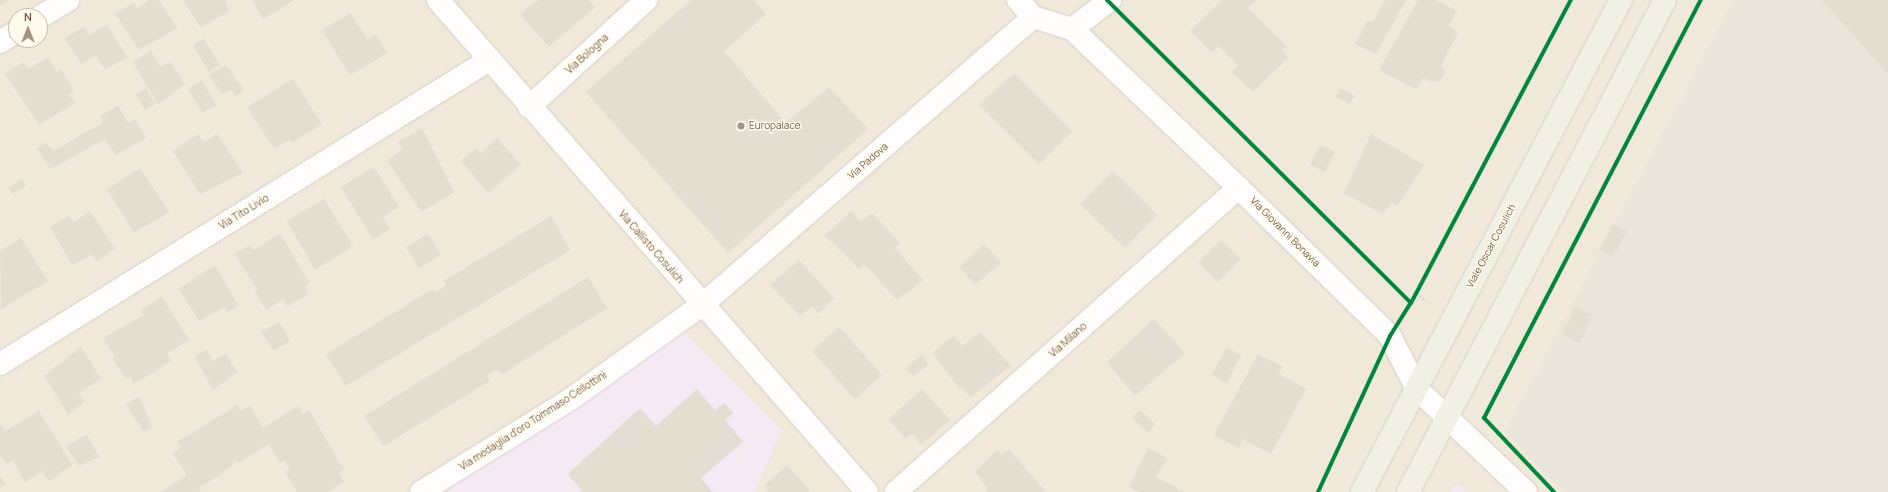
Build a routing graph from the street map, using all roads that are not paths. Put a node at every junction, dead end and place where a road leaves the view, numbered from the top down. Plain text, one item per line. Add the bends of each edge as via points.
1 (68, 0) edge
2 (438, 0) edge
3 (646, 0) edge
4 (1018, 0) edge
5 (1110, 0) edge
6 (1621, 0) edge
7 (1665, 0) edge
8 (48, 12) edge
9 (1033, 17) junction
10 (1072, 29) junction
11 (489, 60) junction
12 (529, 107) junction
13 (1239, 188) junction
14 (702, 305) junction
15 (0, 364) edge
16 (1417, 389) junction
17 (1448, 421) junction
18 (421, 492) edge
19 (867, 492) edge
20 (896, 492) edge
21 (1362, 492) edge
22 (1408, 492) edge
23 (1526, 492) edge

1 - 8 street
2 - 11 street, Via Callisto Cosulich
3 - 12 street, Via Bologna
4 - 9 street
5 - 10 street
6 - 16 main road, Viale Oscar Cosulich
7 - 17 main road
9 - 10 street, Via Giovanni Bonavia
9 - 14 street, Via Padova
10 - 13 street, Via Giovanni Bonavia
11 - 12 street, Via Callisto Cosulich
11 - 15 street, Via Tito Livio
12 - 14 street, Via Callisto Cosulich
13 - 16 street, Via Giovanni Bonavia via 1390,336
13 - 20 street, Via Milano
14 - 18 street, Via medaglia d'oro Tommaso Cellottini via 571,399
14 - 19 street, Via Callisto Cosulich
16 - 17 street, Via Giovanni Bonavia
16 - 21 main road, Viale Oscar Cosulich
17 - 22 main road
17 - 23 street, Via Giovanni Bonavia

